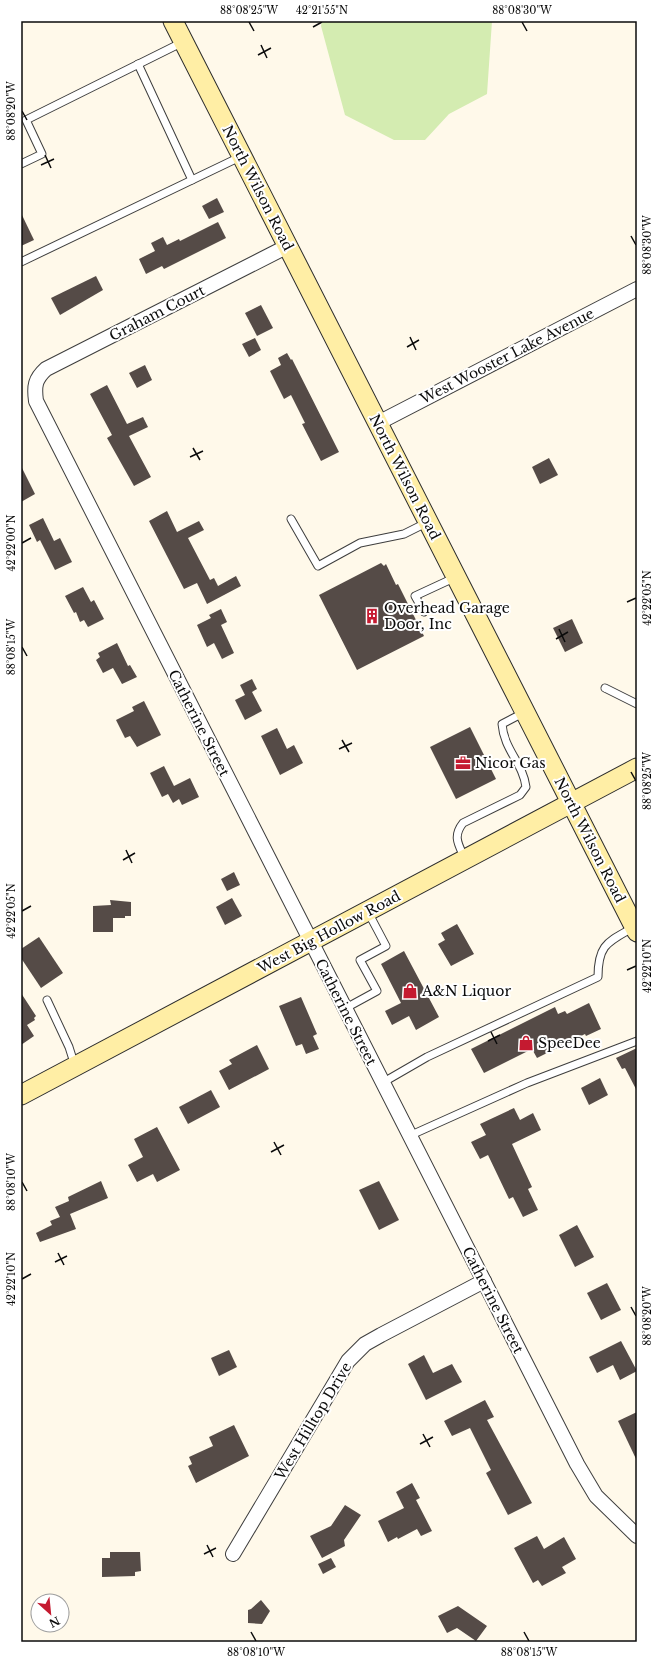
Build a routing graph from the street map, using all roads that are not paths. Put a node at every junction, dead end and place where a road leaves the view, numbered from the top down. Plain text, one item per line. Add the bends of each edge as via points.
1 (173, 21) edge
2 (184, 41) junction
3 (138, 64) junction
4 (242, 156) junction
5 (21, 164) edge
6 (192, 180) junction
7 (288, 246) junction
8 (21, 262) edge
9 (637, 289) edge
10 (34, 388) joint
11 (378, 423) junction
12 (291, 519) dead end
13 (428, 522) junction
14 (456, 577) junction
15 (424, 612) dead end
16 (605, 688) dead end
17 (637, 704) edge
18 (525, 712) junction
19 (637, 768) edge
20 (571, 803) junction
21 (466, 860) junction
22 (368, 912) junction
23 (636, 930) edge
24 (310, 943) junction
25 (47, 1000) dead end
26 (344, 1009) junction
27 (637, 1041) edge
28 (76, 1066) junction
29 (382, 1083) junction
30 (21, 1095) edge
31 (409, 1136) junction
32 (484, 1282) junction
33 (637, 1536) edge
34 (232, 1554) dead end

1 - 2 street, North Wilson Road
2 - 3 lane
2 - 4 street, North Wilson Road
3 - 5 lane via 26,120 42,154
3 - 6 lane
4 - 6 lane
4 - 7 street, North Wilson Road
6 - 8 lane
7 - 10 street, Graham Court via 46,369 37,378
7 - 11 street, North Wilson Road
9 - 11 street, West Wooster Lake Avenue
10 - 24 street, Catherine Street via 36,400
11 - 13 street, North Wilson Road
12 - 13 lane via 318,566 360,543 404,534
13 - 14 street, North Wilson Road
14 - 15 lane via 415,596
14 - 18 street, North Wilson Road
16 - 17 lane
18 - 20 street, North Wilson Road
18 - 21 lane via 502,724 503,737 525,777 526,787 520,795 463,823 457,830 457,840
19 - 20 street, West Big Hollow Road
20 - 21 street, West Big Hollow Road
20 - 23 street, North Wilson Road
21 - 22 street, West Big Hollow Road
22 - 24 street, West Big Hollow Road
22 - 26 lane via 386,946 360,960 377,991
23 - 29 lane via 608,943 601,951 598,977 427,1057
24 - 26 street, Catherine Street
24 - 28 street, West Big Hollow Road
25 - 28 lane
26 - 29 street, Catherine Street
27 - 31 lane via 527,1084
28 - 30 street, West Big Hollow Road
29 - 31 street, Catherine Street
31 - 32 street, Catherine Street
32 - 33 street, Catherine Street via 596,1496
32 - 34 street, West Hilltop Drive via 365,1344 348,1361

